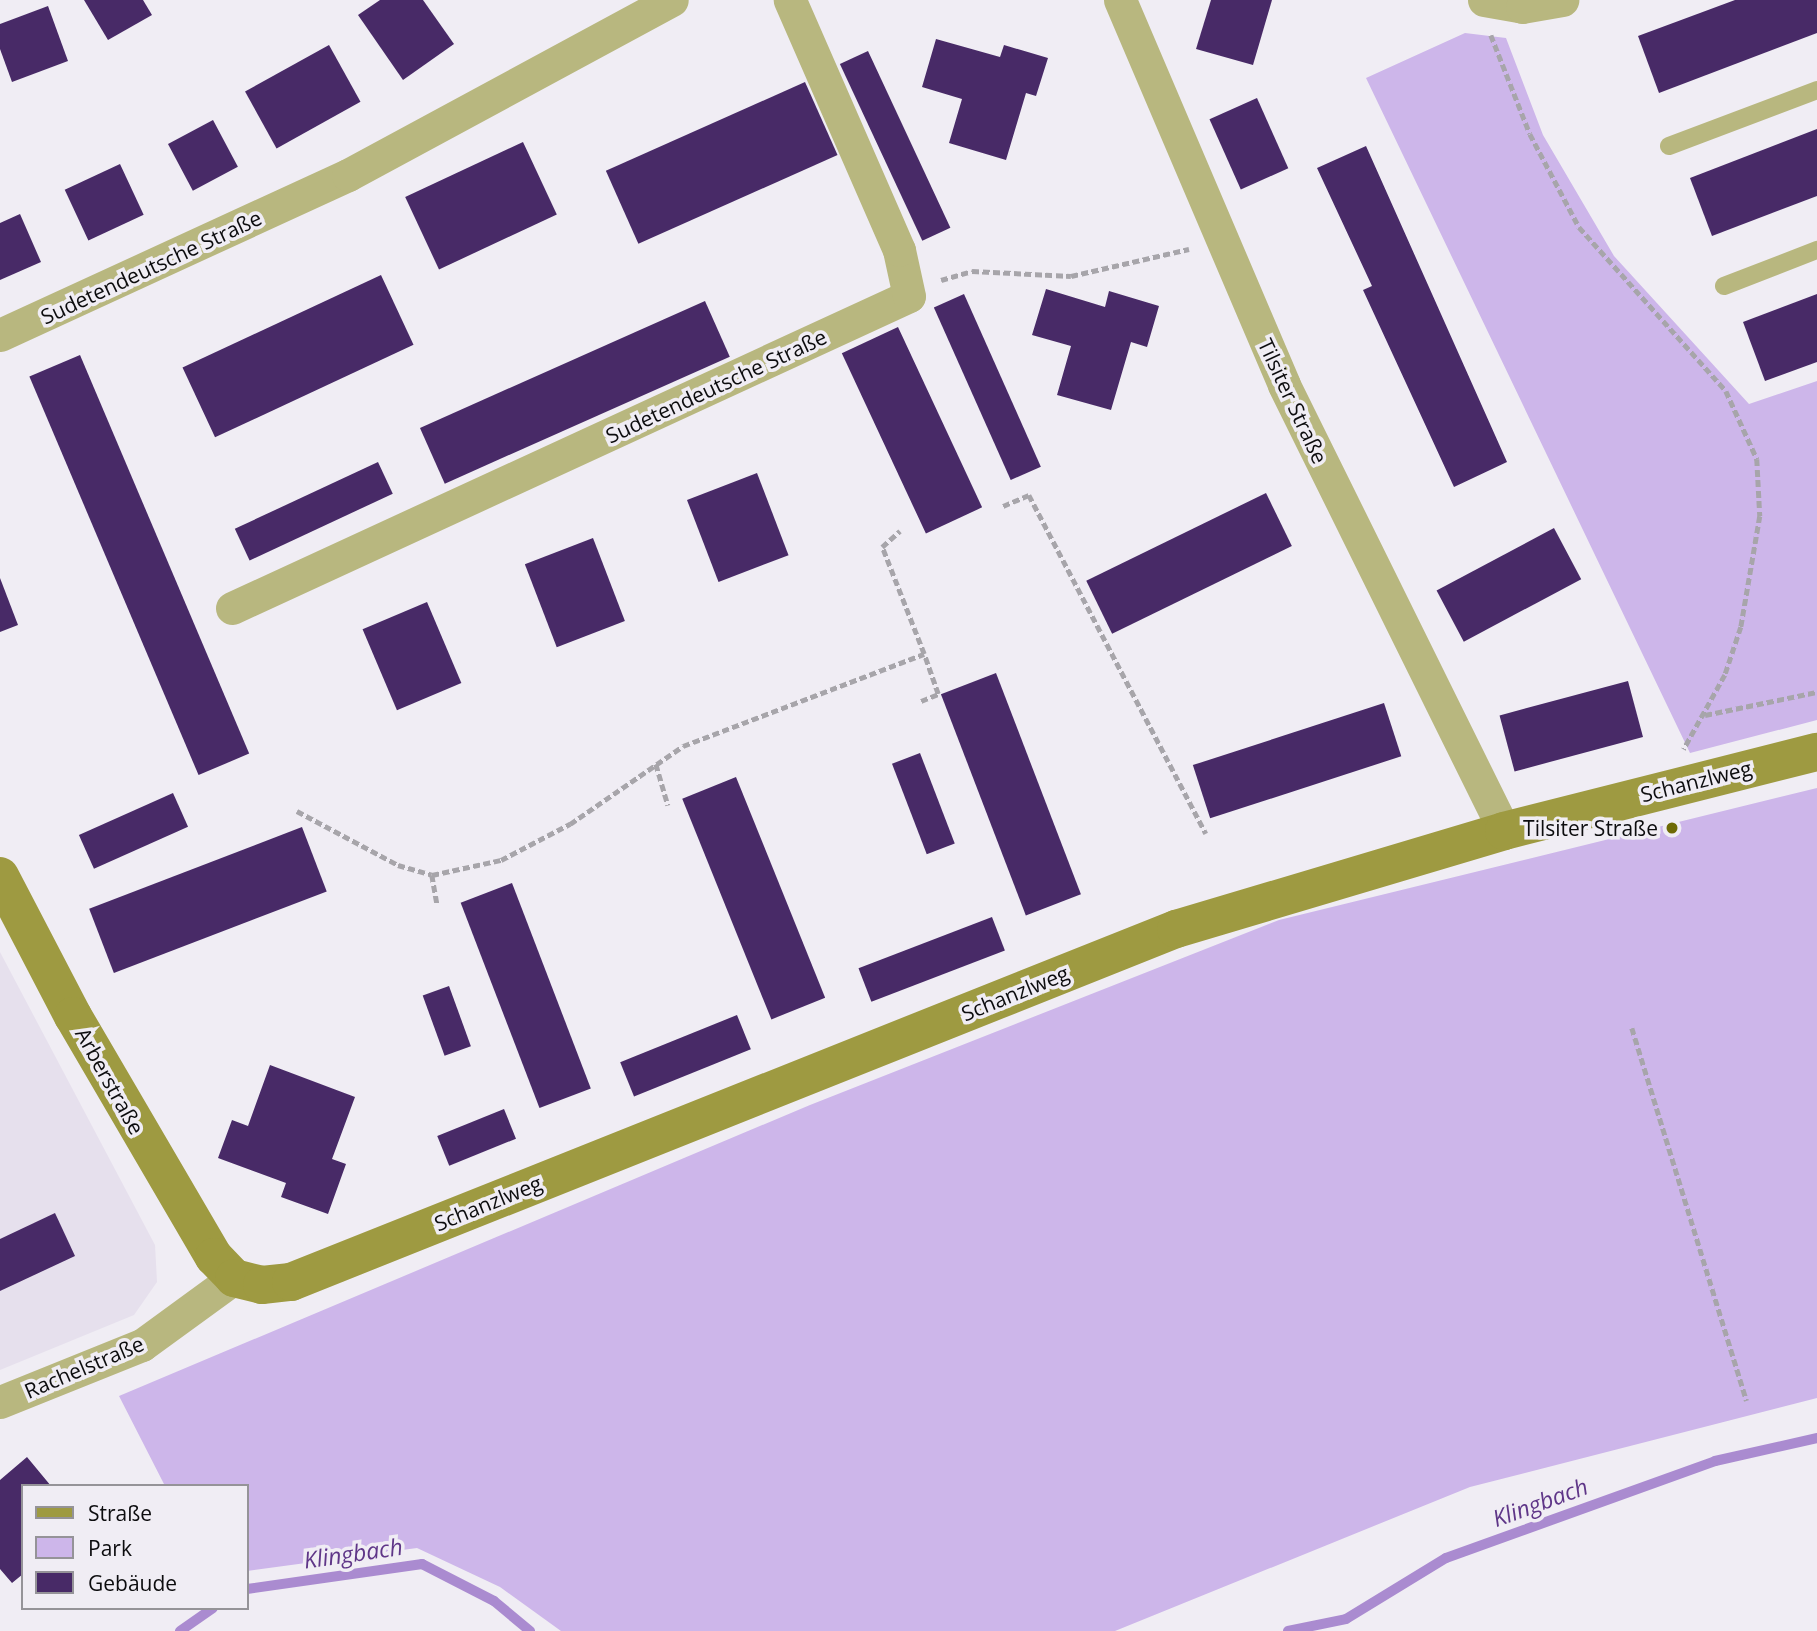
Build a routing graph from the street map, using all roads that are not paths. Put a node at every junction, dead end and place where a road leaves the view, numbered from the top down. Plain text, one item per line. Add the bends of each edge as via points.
1 (672, 0) edge
2 (790, 0) edge
3 (1120, 0) edge
4 (1562, 0) edge
5 (1486, 1) edge
6 (1817, 90) edge
7 (1669, 146) dead end
8 (1817, 250) edge
9 (1724, 286) dead end
10 (0, 335) edge
11 (232, 608) dead end
12 (1817, 752) edge
13 (1504, 831) junction
14 (0, 876) edge
15 (234, 1278) junction
16 (0, 1402) edge

1 - 10 street, Sudetendeutsche Straße via 348,175
2 - 11 street, Sudetendeutsche Straße via 898,250 909,296
3 - 13 street, Tilsiter Straße via 1284,385
4 - 5 street via 1547,6
6 - 7 lane
8 - 9 lane
12 - 13 street, Schanzlweg
13 - 15 street, Schanzlweg via 1176,929 291,1282 262,1285
14 - 15 street, Arberstraße via 154,1159
15 - 16 street, Rachelstraße via 142,1345

